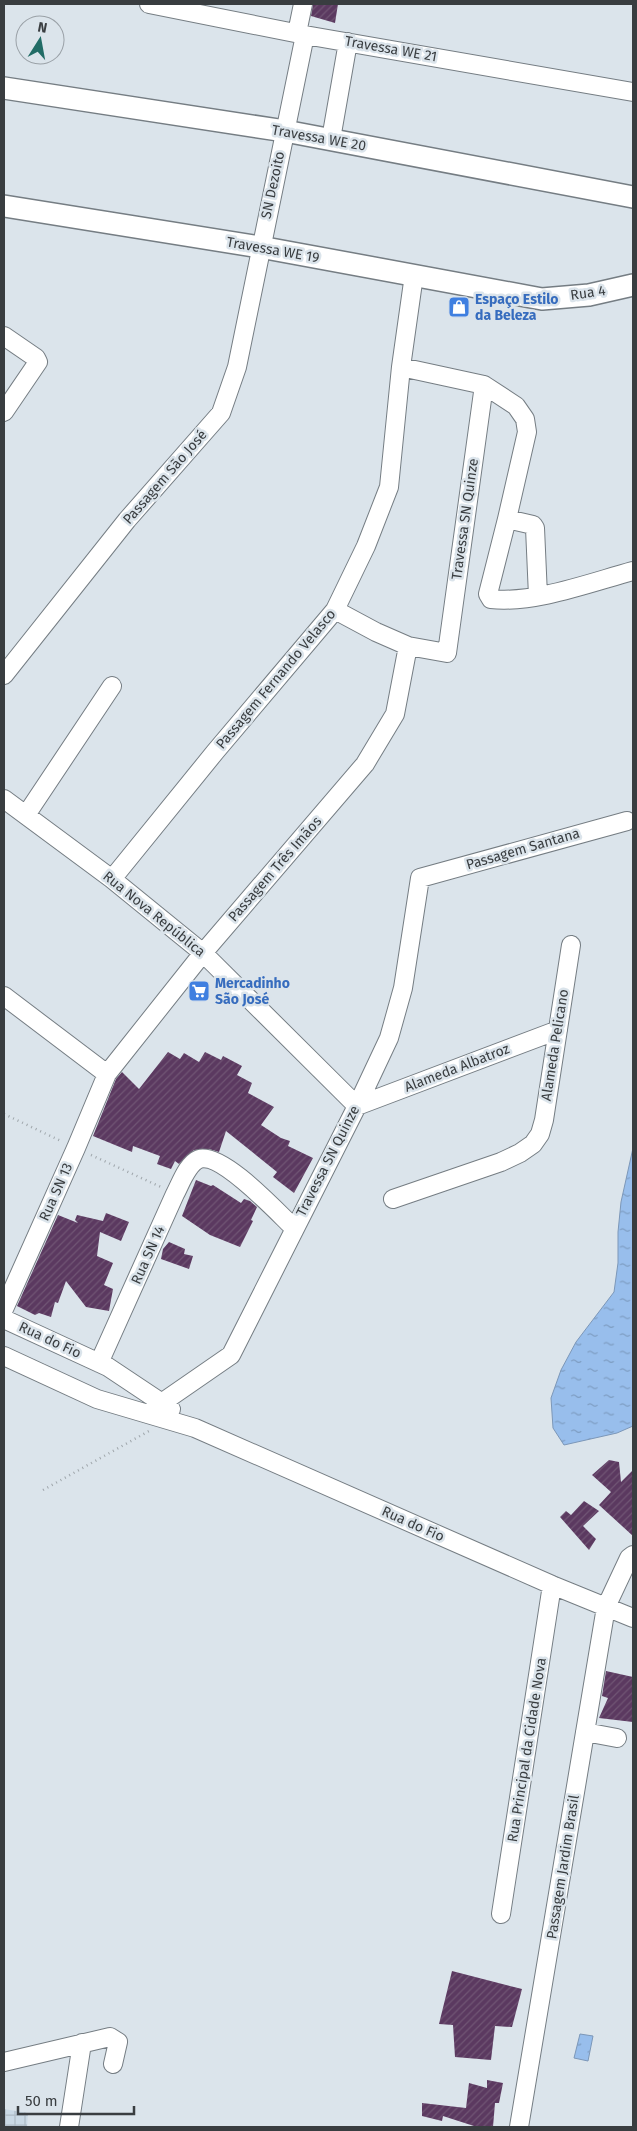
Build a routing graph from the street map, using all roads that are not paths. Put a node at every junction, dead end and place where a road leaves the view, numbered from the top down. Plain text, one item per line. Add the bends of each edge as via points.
1 (149, 4) edge
2 (303, 4) edge
3 (301, 34) junction
4 (348, 42) junction
5 (4, 88) edge
6 (633, 92) edge
7 (284, 131) junction
8 (331, 139) junction
9 (633, 197) edge
10 (4, 206) edge
11 (260, 247) junction
12 (414, 275) junction
13 (633, 285) edge
14 (542, 299) joint
15 (4, 336) edge
16 (401, 367) junction
17 (484, 386) junction
18 (4, 412) edge
19 (507, 519) junction
20 (633, 571) edge
21 (538, 596) junction
22 (335, 610) junction
23 (408, 646) junction
24 (4, 675) edge
25 (112, 686) dead end
26 (4, 799) edge
27 (26, 815) junction
28 (627, 821) dead end
29 (420, 878) joint
30 (112, 879) junction
31 (571, 945) dead end
32 (203, 953) junction
33 (6, 1004) edge
34 (558, 1030) junction
35 (107, 1074) junction
36 (357, 1106) junction
37 (393, 1199) dead end
38 (294, 1228) junction
39 (4, 1310) edge
40 (4, 1319) edge
41 (4, 1356) edge
42 (99, 1363) junction
43 (163, 1402) junction
44 (149, 1414) junction
45 (195, 1428) junction
46 (633, 1555) edge
47 (552, 1585) junction
48 (606, 1607) junction
49 (633, 1618) edge
50 (585, 1732) junction
51 (617, 1738) dead end
52 (501, 1914) dead end
53 (82, 2044) junction
54 (4, 2062) edge
55 (113, 2064) dead end
56 (69, 2127) edge
57 (520, 2127) edge

1 - 3 street, Travessa WE 21
2 - 3 street, SN Dezoito
3 - 4 street, Travessa WE 21
3 - 7 street, SN Dezoito
4 - 6 street, Travessa WE 21
4 - 8 street
5 - 7 main road, Travessa WE 20
7 - 8 main road, Travessa WE 20
7 - 11 street, SN Dezoito
8 - 9 main road, Travessa WE 20
10 - 11 main road, Travessa WE 19
11 - 12 main road, Travessa WE 19
11 - 24 street, Passagem São José via 237,367 221,413 127,520
12 - 14 main road, Travessa WE 19
12 - 16 street, Passagem Fernando Velasco
13 - 14 main road, Rua 4 via 589,295
15 - 18 street via 38,362
16 - 17 street
16 - 22 street, Passagem Fernando Velasco via 389,487
17 - 19 street via 516,406 526,419 527,432
17 - 23 street, Travessa SN Quinze via 447,652
19 - 21 street via 535,528
19 - 21 street via 488,597 504,600
20 - 21 street
22 - 23 street
22 - 30 street, Passagem Fernando Velasco
23 - 32 street, Passagem Três Imãos via 395,714 365,764
25 - 27 street
26 - 27 street, Rua Nova República
27 - 30 street, Rua Nova República
28 - 29 street, Passagem Santana
29 - 36 street, Travessa SN Quinze via 396,1015 380,1059
30 - 32 street, Rua Nova República
31 - 34 street, Alameda Pelicano
32 - 35 street, Passagem Três Imãos
32 - 36 street, Rua Nova República
33 - 35 street
34 - 36 street, Alameda Albatroz
34 - 37 street, Alameda Pelicano via 544,1120 533,1144 501,1162
35 - 39 street, Rua SN 13
36 - 38 street, Travessa SN Quinze
38 - 42 street, Rua SN 14 via 220,1162 208,1158 198,1160 189,1167
38 - 43 street, Travessa SN Quinze via 231,1355
40 - 42 street, Rua do Fio
41 - 44 street, Rua do Fio via 98,1399
42 - 43 street, Rua do Fio
43 - 44 street, Travessa SN Quinze
43 - 45 street, Rua do Fio
44 - 45 street, Rua do Fio
45 - 47 street, Rua do Fio
46 - 48 street, Passagem Jardim Brasil
47 - 48 street, Rua do Fio
47 - 52 street, Rua Principal da Cidade Nova
48 - 49 street, Rua do Fio
48 - 50 street, Passagem Jardim Brasil
50 - 51 street
50 - 57 street, Passagem Jardim Brasil
53 - 54 street
53 - 55 street via 110,2037 118,2042
53 - 56 street

